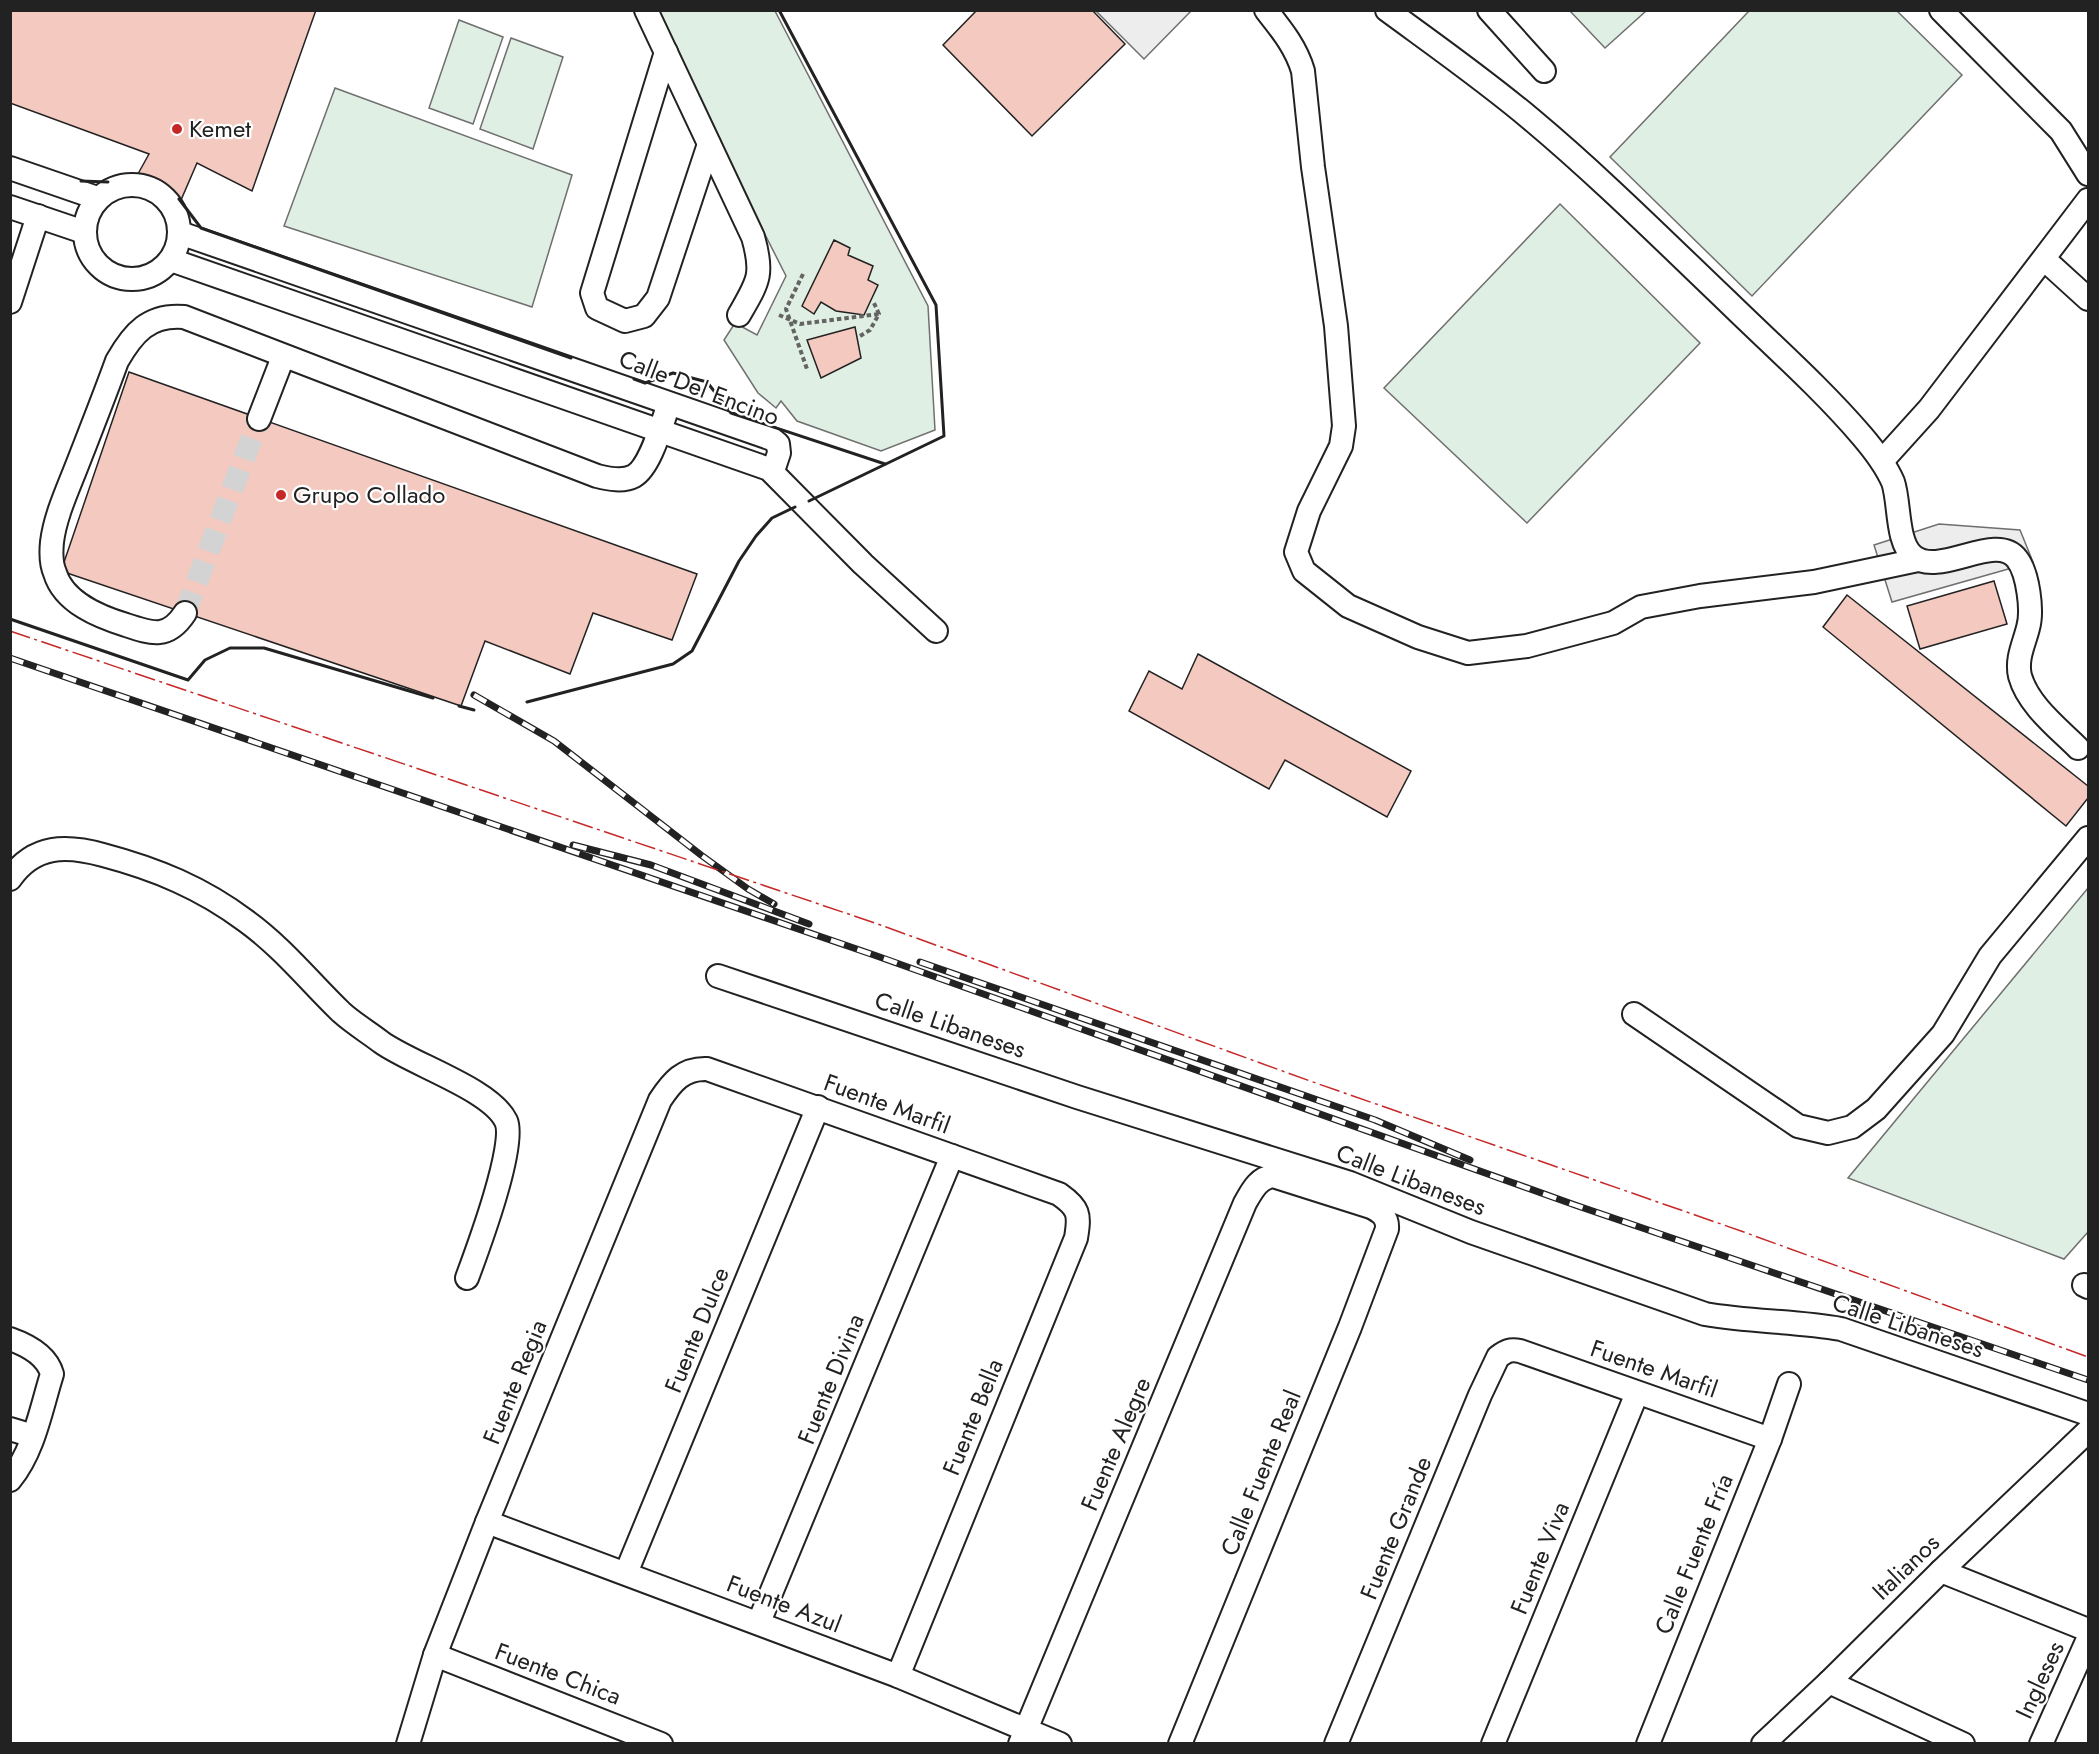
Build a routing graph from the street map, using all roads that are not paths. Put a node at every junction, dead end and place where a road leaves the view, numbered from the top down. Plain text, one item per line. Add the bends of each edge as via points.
1 (646, 10) edge
2 (1266, 10) edge
3 (1387, 10) edge
4 (1489, 10) edge
5 (1941, 10) edge
6 (666, 52) junction
7 (1544, 71) dead end
8 (709, 144) junction
9 (10, 168) edge
10 (2088, 174) edge
11 (97, 198) junction
12 (2088, 200) edge
13 (10, 207) edge
14 (38, 216) junction
15 (84, 232) junction
16 (180, 233) junction
17 (2044, 258) junction
18 (171, 260) junction
19 (2088, 299) edge
20 (10, 302) edge
21 (739, 315) dead end
22 (283, 357) junction
23 (669, 404) junction
24 (259, 418) tunnel mouth
25 (659, 431) junction
26 (1882, 461) junction
27 (769, 469) junction
28 (1918, 560) junction
29 (185, 613) tunnel mouth
30 (936, 630) dead end
31 (2078, 748) dead end
32 (2088, 838) edge
33 (10, 879) edge
34 (718, 976) dead end
35 (1634, 1014) dead end
36 (707, 1069) joint
37 (818, 1107) junction
38 (952, 1156) junction
39 (1273, 1176) joint
40 (1048, 1191) joint
41 (467, 1278) dead end
42 (10, 1339) edge
43 (1520, 1351) joint
44 (1789, 1384) dead end
45 (1637, 1393) junction
46 (2088, 1414) edge
47 (10, 1429) edge
48 (2088, 1431) edge
49 (33, 1436) junction
50 (1770, 1439) junction
51 (10, 1480) edge
52 (487, 1522) junction
53 (1941, 1571) junction
54 (626, 1573) junction
55 (759, 1622) junction
56 (2088, 1630) edge
57 (2088, 1639) edge
58 (435, 1655) junction
59 (898, 1676) junction
60 (1829, 1682) junction
61 (1023, 1736) edge
62 (408, 1743) edge
63 (661, 1743) edge
64 (1060, 1743) edge
65 (1180, 1743) edge
66 (1336, 1743) edge
67 (1493, 1743) edge
68 (1648, 1743) edge
69 (1763, 1743) edge
70 (1963, 1743) edge
71 (2041, 1743) edge

1 - 6 street
2 - 28 street via 1299,55 1303,71 1344,408 1341,446 1309,511 1296,552 1304,571 1348,606 1418,637 1468,653 1527,646 1613,623 1641,607 1814,582
3 - 26 street via 1532,120 1617,195 1816,387
4 - 7 street
5 - 10 street via 2061,130
6 - 8 street
6 - 8 street via 591,293 597,308 625,321 644,316 658,298
8 - 21 street via 759,255 758,282
9 - 11 street
11 - 15 street via 87,214
11 - 16 street via 122,184 150,189 172,206
12 - 17 street
13 - 14 street
14 - 15 street
14 - 20 street
15 - 18 street via 90,255 106,272 129,280 152,275
16 - 18 street
16 - 23 street, Calle Del Encino
17 - 19 street
17 - 26 street via 1929,409
18 - 25 street
22 - 24 street
22 - 25 street via 612,479 625,479 644,467
22 - 29 street via 184,317 167,316 152,321 127,345 117,361 52,540 55,575 64,591 93,613 147,632 168,630
23 - 25 street
23 - 27 street, Calle Del Encino via 775,441 779,446 778,457
25 - 27 street
26 - 28 street via 1893,483 1906,548
27 - 30 street via 863,564
28 - 31 street via 1952,559 1992,550 2008,550 2015,556 2030,606 2019,656 2021,677 2037,706
32 - 35 street via 1990,956 1942,1034 1876,1109 1852,1127 1828,1133 1798,1126
33 - 41 street via 31,858 53,849 80,849 145,866 204,892 248,922 343,1014 385,1044 496,1107 507,1122 509,1138 486,1227
34 - 46 street, Calle Libaneses via 1077,1097 1350,1183 1471,1232 1680,1306 1729,1318 1841,1329
36 - 37 street, Fuente Marfil
36 - 52 street, Fuente Regia via 692,1069 675,1079 660,1100
37 - 38 street, Fuente Marfil
37 - 54 street, Fuente Dulce
38 - 40 street, Fuente Marfil
38 - 55 street, Fuente Divina
39 - 61 street, Fuente Alegre via 1252,1190 1245,1203
39 - 65 street, Calle Fuente Real via 1371,1207 1387,1222 1383,1242 1345,1338
40 - 59 street, Fuente Bella via 1059,1194 1077,1211 1076,1238
42 - 49 street via 33,1350 50,1365 52,1374
43 - 45 street, Fuente Marfil
43 - 66 street, Fuente Grande via 1507,1350 1498,1357 1480,1395
44 - 50 street, Calle Fuente Fría
45 - 50 street, Fuente Marfil
45 - 67 street, Fuente Viva
47 - 49 street
48 - 53 street, Italianos
49 - 51 street via 21,1467
50 - 68 street, Calle Fuente Fría
52 - 54 street, Fuente Azul
52 - 58 street, Fuente Regia
53 - 56 street
53 - 60 street, Italianos
54 - 55 street, Fuente Azul
55 - 59 street, Fuente Azul
57 - 71 street, Ingleses
58 - 62 street, Fuente Regia
58 - 63 street, Fuente Chica
59 - 61 street, Fuente Azul
60 - 69 street, Italianos
60 - 70 street
61 - 64 street, Fuente Azul

